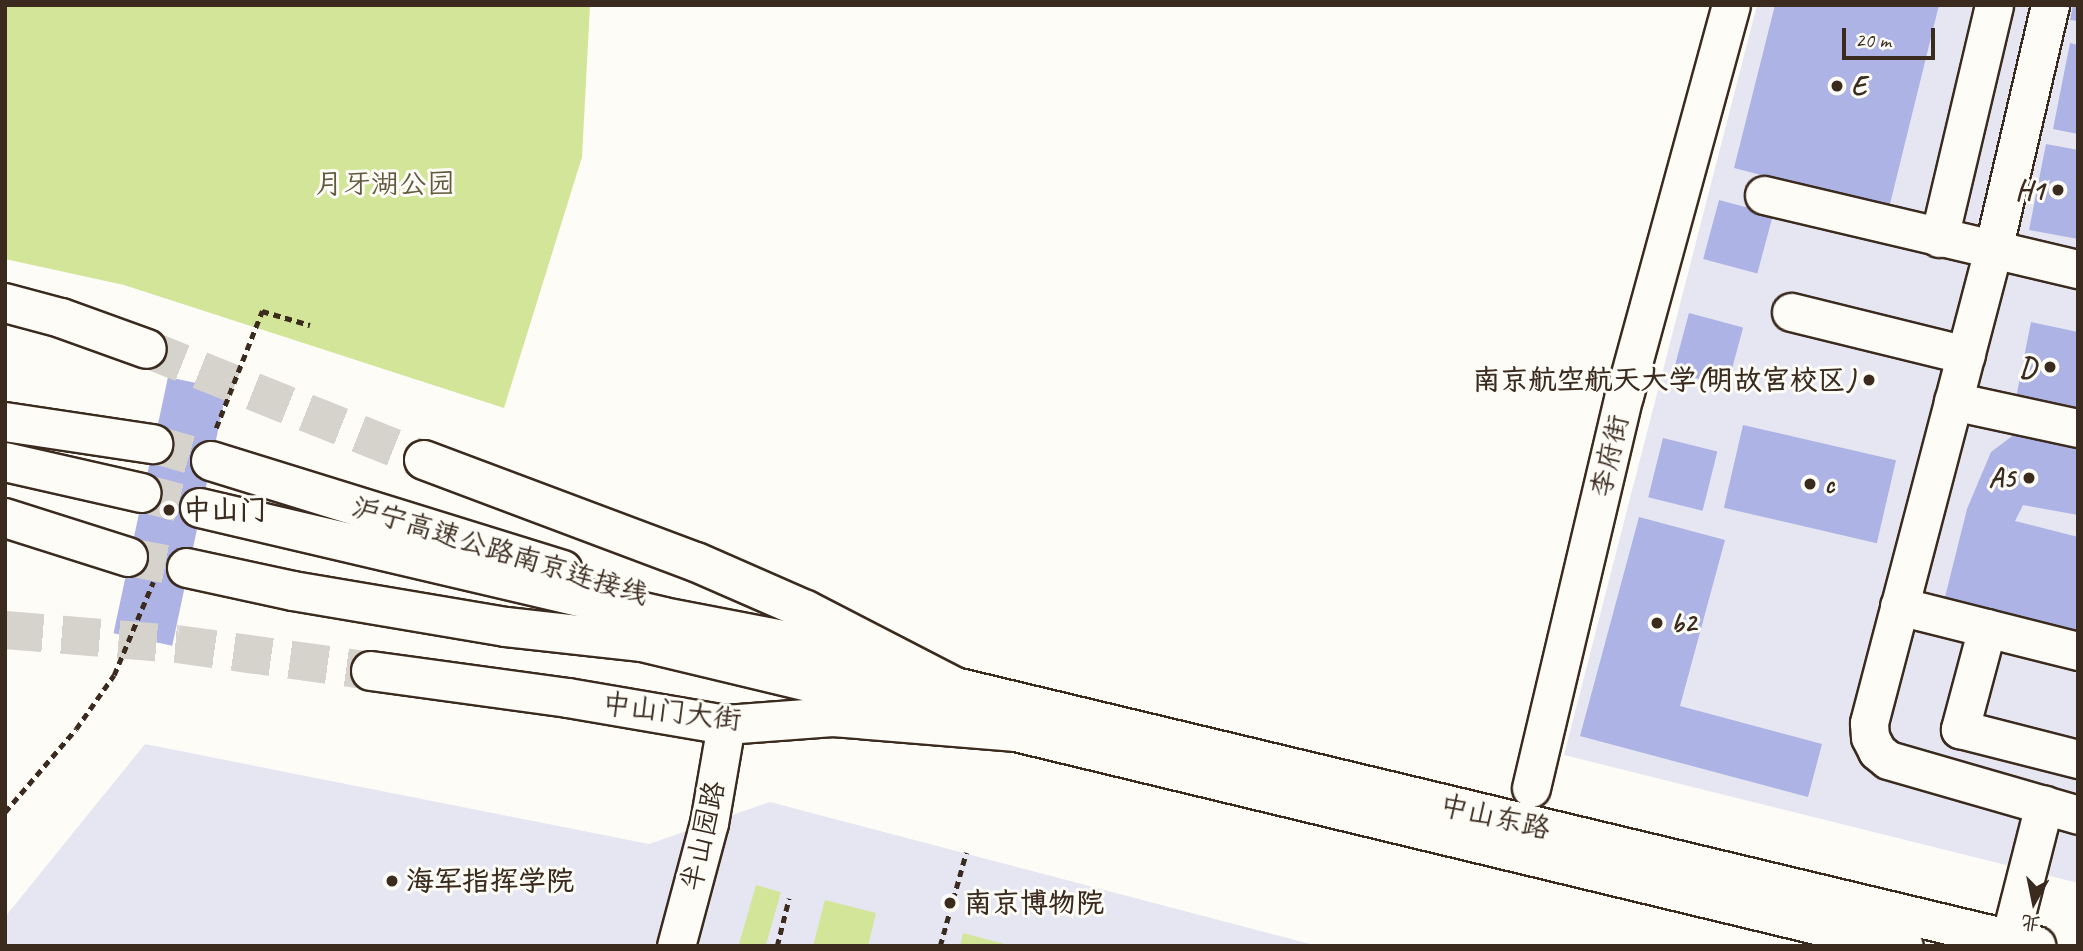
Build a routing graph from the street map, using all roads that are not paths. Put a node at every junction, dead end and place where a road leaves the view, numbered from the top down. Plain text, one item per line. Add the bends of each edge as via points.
1 (1731, 5) edge
2 (1994, 5) edge
3 (2050, 5) edge
4 (1764, 195) dead end
5 (1939, 238) junction
6 (1993, 250) junction
7 (2078, 270) edge
8 (5, 303) edge
9 (1791, 312) dead end
10 (146, 349) tunnel mouth
11 (1966, 355) junction
12 (1954, 401) junction
13 (5, 422) edge
14 (2078, 428) edge
15 (153, 444) tunnel mouth
16 (424, 460) tunnel mouth
17 (211, 461) tunnel mouth
18 (5, 462) edge
19 (5, 481) edge
20 (5, 518) edge
21 (128, 557) tunnel mouth
22 (187, 568) tunnel mouth
23 (1899, 606) junction
24 (1987, 628) junction
25 (788, 641) junction
26 (642, 642) junction
27 (2078, 651) edge
28 (371, 670) tunnel mouth
29 (956, 687) junction
30 (726, 725) junction
31 (1016, 732) junction
32 (2078, 759) edge
33 (1531, 788) dead end
34 (2061, 810) edge
35 (676, 946) edge
36 (1904, 946) edge
37 (2008, 946) edge
38 (2036, 946) edge

1 - 33 street, 李府街 via 1625,396
2 - 5 street
3 - 6 street
4 - 5 street
5 - 6 street
6 - 7 street
6 - 11 street
8 - 10 main road
9 - 11 street
11 - 12 street
12 - 14 street
12 - 23 street
13 - 15 main road
16 - 29 main road via 696,562 806,610
17 - 25 main road, 沪宁高速公路南京连接线
18 - 19 main road via 140,502
20 - 21 main road
22 - 26 main road, 沪宁高速公路南京连接线 via 506,627
23 - 24 street
23 - 34 street via 1869,723 1877,751 1888,760
24 - 27 street
24 - 32 street via 1960,729
25 - 26 main road, 沪宁高速公路南京连接线 via 198,516
25 - 29 main road, 沪宁高速公路南京连接线
26 - 31 main road, 沪宁高速公路南京连接线
28 - 30 main road, 中山门大街
29 - 38 main road, 中山东路
30 - 31 main road, 中山门大街 via 833,718
30 - 35 street, 半山园路 via 709,823
31 - 36 main road, 中山东路
34 - 37 street

